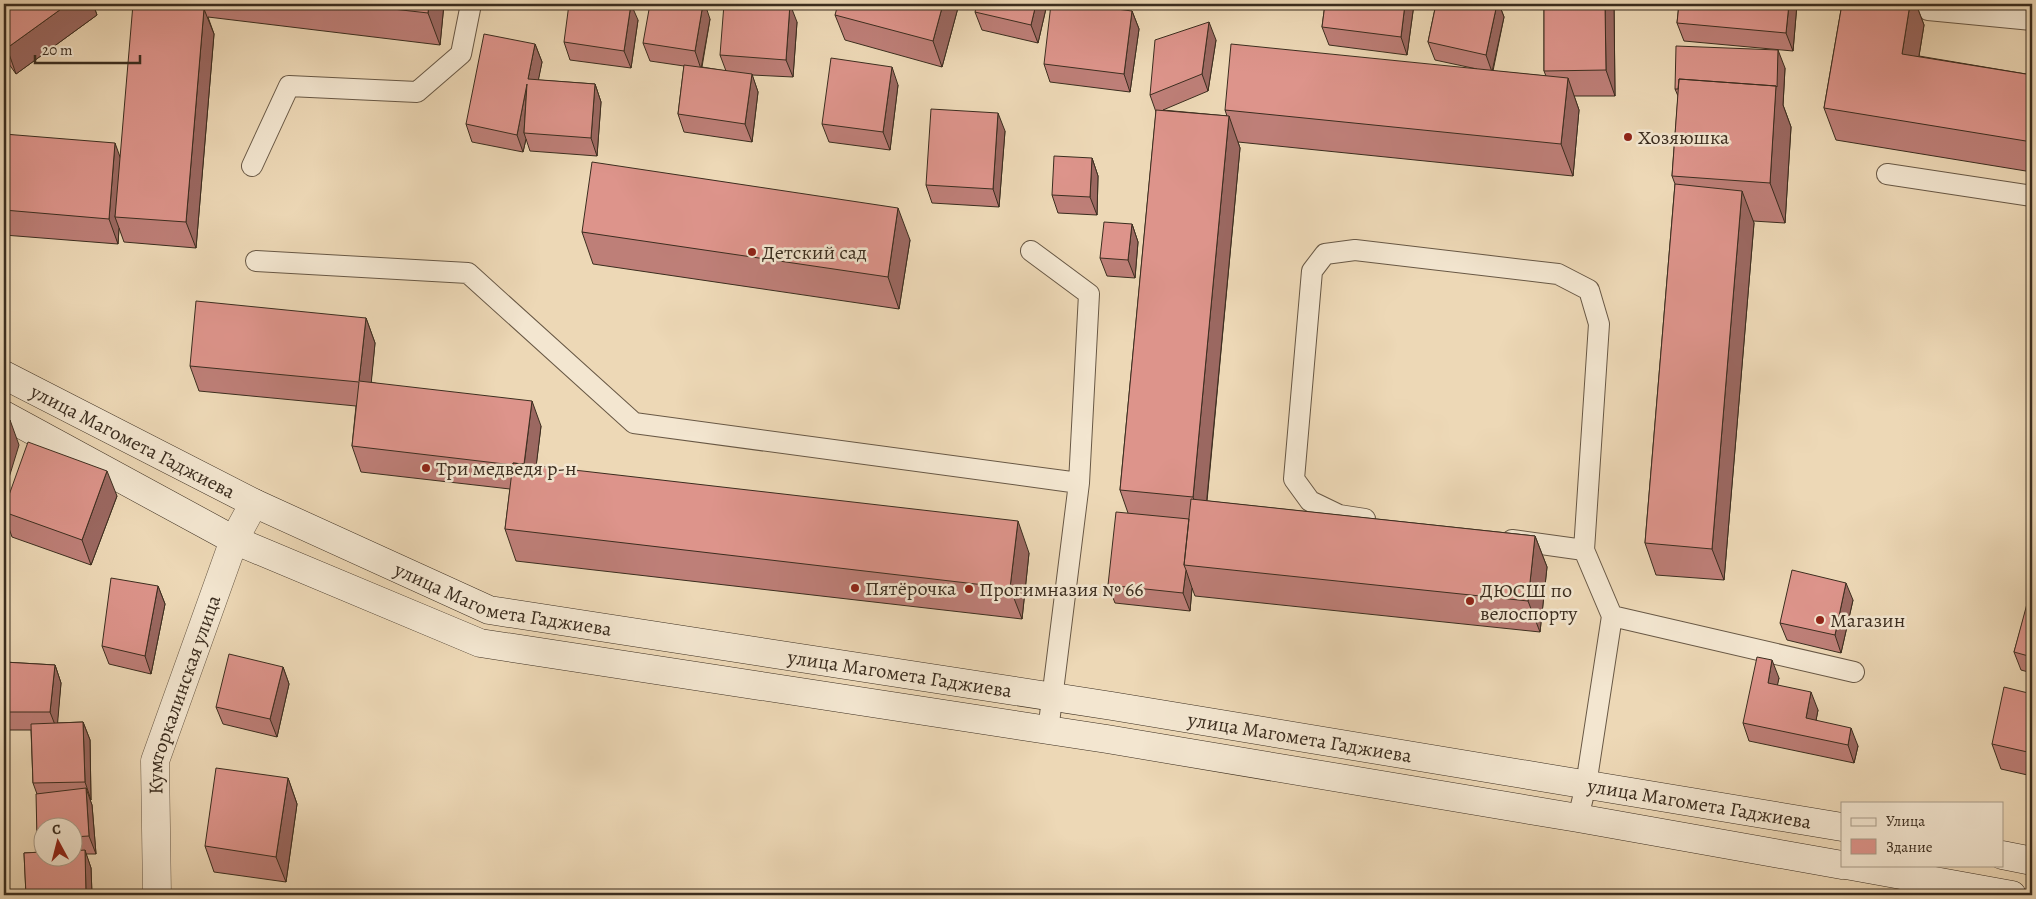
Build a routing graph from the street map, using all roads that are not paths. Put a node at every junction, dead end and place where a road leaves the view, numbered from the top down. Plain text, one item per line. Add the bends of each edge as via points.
1 (471, 4) edge
2 (1928, 10) dead end
3 (2032, 20) edge
4 (252, 166) dead end
5 (1887, 174) dead end
6 (2032, 196) edge
7 (1031, 251) dead end
8 (256, 261) dead end
9 (4, 374) edge
10 (4, 415) edge
11 (1079, 483) junction
12 (254, 504) junction
13 (1388, 522) edge
14 (1496, 537) edge
15 (234, 540) junction
16 (1584, 550) junction
17 (1612, 616) junction
18 (1854, 672) dead end
19 (1053, 698) junction
20 (1048, 730) junction
21 (1586, 786) junction
22 (1578, 818) junction
23 (1841, 827) edge
24 (2004, 855) edge
25 (2032, 861) edge
26 (1841, 864) edge
27 (1850, 866) edge
28 (157, 895) edge
29 (2012, 895) edge

1 - 4 lane via 461,54 417,92 289,86
2 - 3 lane
5 - 6 lane
7 - 11 lane via 1089,294
8 - 11 lane via 468,273 634,423
9 - 12 main road, улица Магомета Гаджиева
10 - 15 main road, улица Магомета Гаджиева
11 - 19 lane
12 - 15 main road, Кумторкалинская улица
12 - 19 main road, улица Магомета Гаджиева via 489,610
13 - 16 lane via 1339,516 1310,501 1294,478 1312,271 1326,254 1354,250 1558,274 1589,290 1599,324
14 - 16 lane
15 - 20 main road, улица Магомета Гаджиева via 480,643
15 - 28 main road, Кумторкалинская улица via 155,761
16 - 17 lane
17 - 18 lane
17 - 21 lane
19 - 20 lane
19 - 21 main road, улица Магомета Гаджиева
20 - 22 main road, улица Магомета Гаджиева
21 - 22 lane
21 - 23 main road, улица Магомета Гаджиева
22 - 26 main road, улица Магомета Гаджиева
24 - 25 main road
27 - 29 main road, улица Магомета Гаджиева

